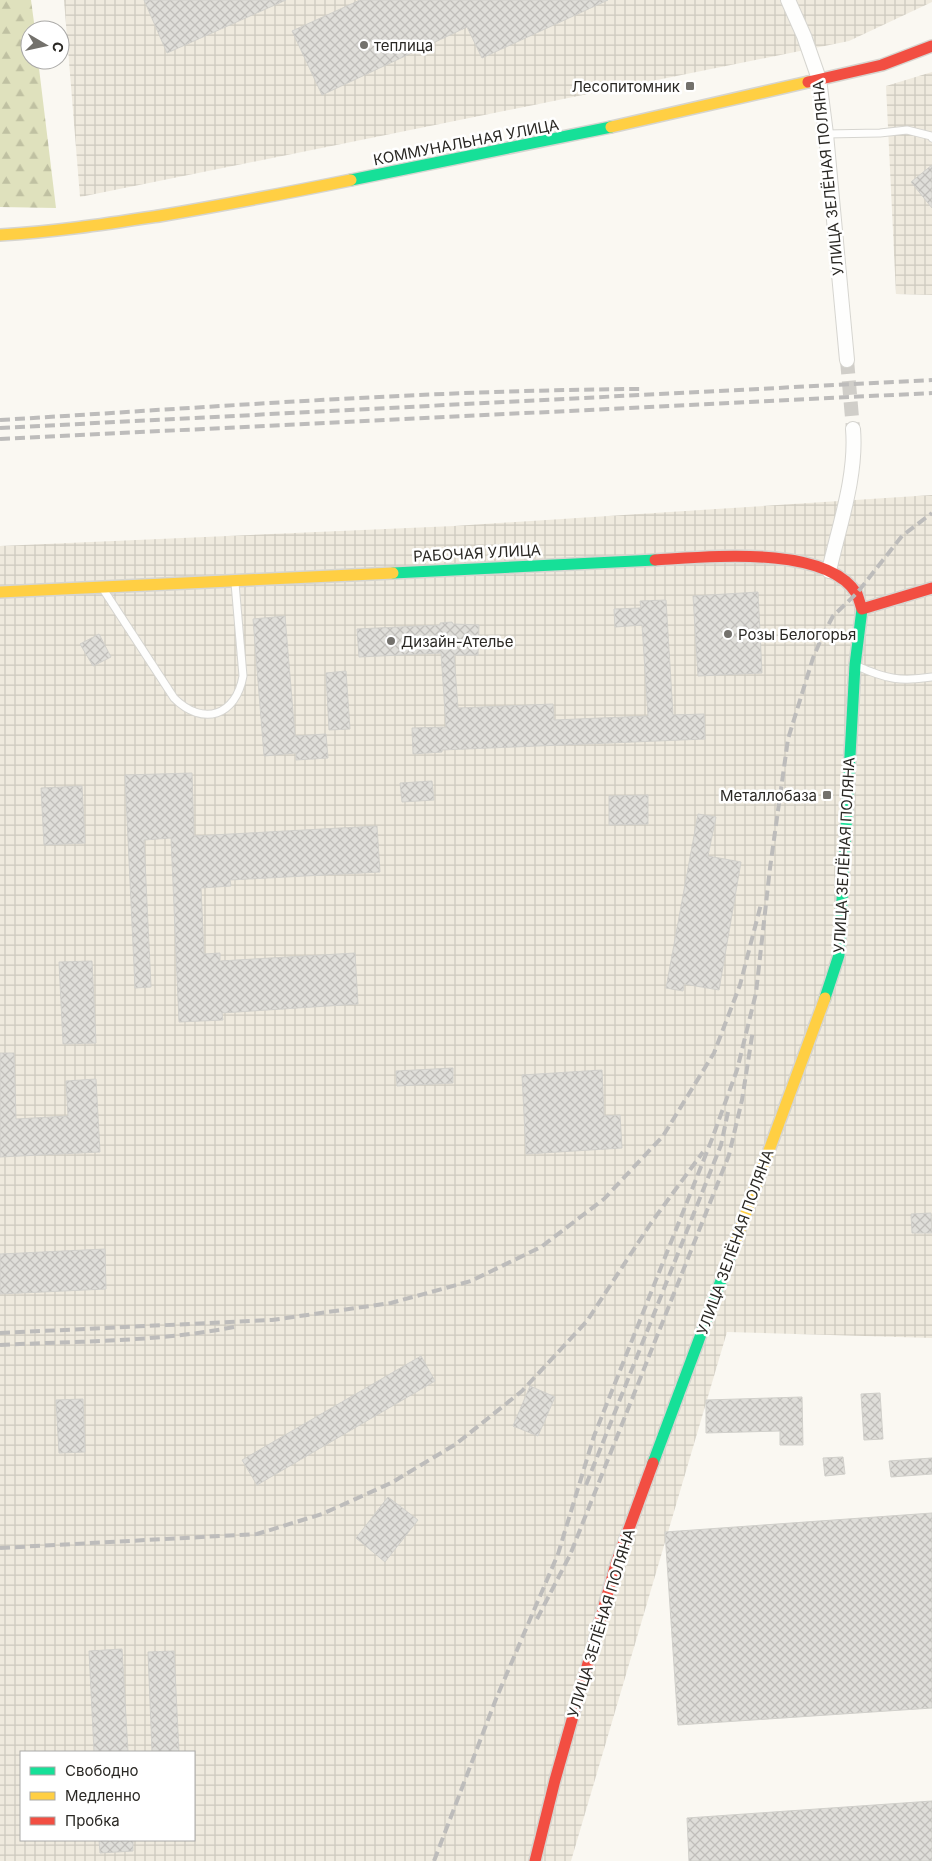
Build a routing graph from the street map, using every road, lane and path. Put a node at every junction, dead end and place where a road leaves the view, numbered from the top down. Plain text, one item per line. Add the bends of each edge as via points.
1 (788, 0) edge
2 (932, 46) edge
3 (819, 79) junction
4 (826, 134) junction
5 (932, 138) edge
6 (0, 235) edge
7 (847, 360) tunnel mouth
8 (853, 429) tunnel mouth
9 (829, 571) junction
10 (235, 580) junction
11 (102, 587) junction
12 (932, 588) edge
13 (0, 592) edge
14 (862, 609) junction
15 (855, 665) junction
16 (932, 677) edge
17 (535, 1861) edge

1 - 3 street, УЛИЦА ЗЕЛЁНАЯ ПОЛЯНА
2 - 3 street, КОММУНАЛЬНАЯ УЛИЦА via 882,65
3 - 4 street, УЛИЦА ЗЕЛЁНАЯ ПОЛЯНА
3 - 6 street, КОММУНАЛЬНАЯ УЛИЦА via 589,132 250,201 96,226
4 - 5 lane via 907,130
4 - 7 street, УЛИЦА ЗЕЛЁНАЯ ПОЛЯНА
8 - 9 street via 850,483
9 - 10 street, РАБОЧАЯ УЛИЦА via 790,560 737,556
9 - 14 street, РАБОЧАЯ УЛИЦА via 846,581 857,593
10 - 11 street, РАБОЧАЯ УЛИЦА
10 - 11 lane via 243,676 240,690 227,707 206,715 194,713 174,698
11 - 13 street, РАБОЧАЯ УЛИЦА
12 - 14 street
14 - 15 street, УЛИЦА ЗЕЛЁНАЯ ПОЛЯНА
15 - 16 lane via 881,677 911,680
15 - 17 street, УЛИЦА ЗЕЛЁНАЯ ПОЛЯНА via 839,955 616,1564

